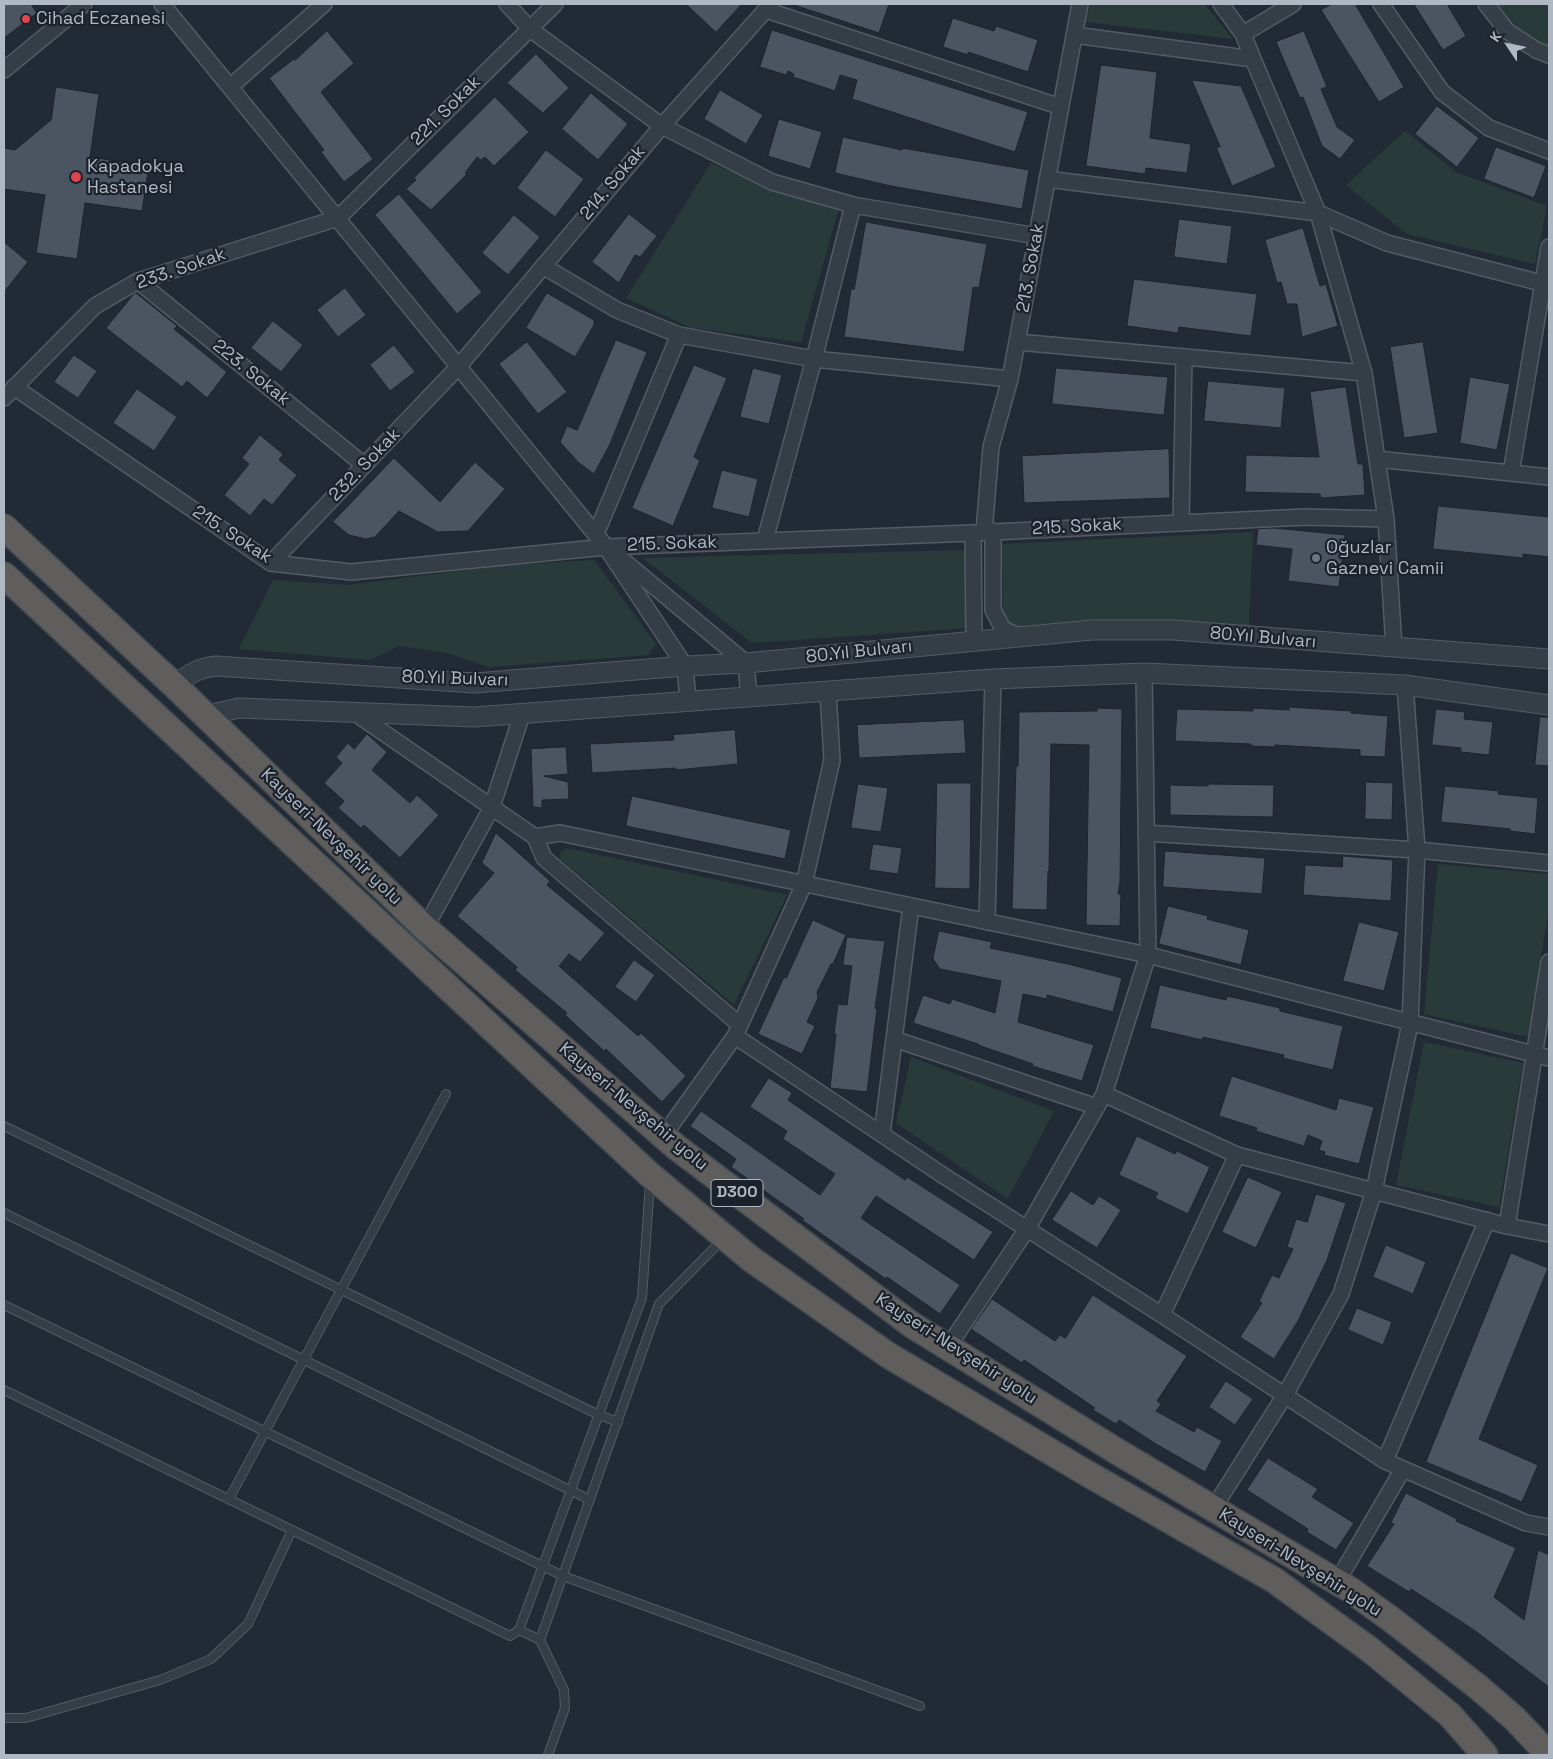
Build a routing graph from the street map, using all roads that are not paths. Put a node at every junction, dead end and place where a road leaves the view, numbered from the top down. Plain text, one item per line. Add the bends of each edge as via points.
1 (84, 4) edge
2 (162, 4) edge
3 (324, 4) edge
4 (507, 4) edge
5 (555, 4) edge
6 (1080, 4) edge
7 (1221, 4) edge
8 (1293, 4) edge
9 (1381, 4) edge
10 (1486, 4) edge
11 (768, 7) edge
12 (530, 28) junction
13 (1243, 34) junction
14 (1074, 35) junction
15 (1549, 55) edge
16 (1254, 59) junction
17 (4, 69) edge
18 (230, 86) junction
19 (1061, 107) junction
20 (662, 126) junction
21 (1549, 151) edge
22 (1047, 179) junction
23 (854, 204) junction
24 (1318, 213) junction
25 (338, 218) junction
26 (1037, 236) junction
27 (1549, 247) edge
28 (543, 266) junction
29 (138, 281) junction
30 (1546, 284) edge
31 (679, 335) junction
32 (1017, 342) junction
33 (1184, 357) junction
34 (814, 360) junction
35 (459, 366) junction
36 (1364, 373) junction
37 (1010, 379) junction
38 (9, 393) edge
39 (1377, 459) junction
40 (364, 465) junction
41 (1511, 473) junction
42 (1549, 477) edge
43 (1386, 520) junction
44 (1180, 522) junction
45 (4, 527) edge
46 (983, 532) junction
47 (596, 534) junction
48 (765, 540) junction
49 (606, 547) junction
50 (271, 563) junction
51 (4, 574) edge
52 (1020, 636) junction
53 (974, 640) junction
54 (1394, 648) junction
55 (1549, 659) edge
56 (746, 663) junction
57 (685, 666) junction
58 (1144, 673) junction
59 (993, 679) junction
60 (1405, 685) junction
61 (175, 686) junction
62 (828, 691) junction
63 (749, 698) junction
64 (688, 701) junction
65 (1549, 705) edge
66 (151, 710) junction
67 (355, 713) junction
68 (522, 714) junction
69 (208, 719) junction
70 (185, 742) junction
71 (492, 807) junction
72 (1146, 833) junction
73 (535, 837) junction
74 (1417, 850) junction
75 (1549, 863) edge
76 (804, 884) junction
77 (911, 906) junction
78 (987, 922) junction
79 (425, 928) junction
80 (1148, 955) junction
81 (1549, 962) edge
82 (1410, 1024) junction
83 (737, 1031) junction
84 (894, 1039) junction
85 (1534, 1054) junction
86 (1549, 1058) edge
87 (446, 1094) dead end
88 (1100, 1101) junction
89 (4, 1126) edge
90 (882, 1134) junction
91 (664, 1135) junction
92 (1236, 1155) junction
93 (650, 1176) junction
94 (1374, 1191) junction
95 (4, 1212) edge
96 (1487, 1220) junction
97 (1507, 1226) junction
98 (1027, 1229) junction
99 (1549, 1234) edge
100 (724, 1237) junction
101 (341, 1290) junction
102 (4, 1306) edge
103 (1162, 1315) junction
104 (948, 1347) junction
105 (303, 1360) junction
106 (4, 1390) edge
107 (1285, 1395) junction
108 (599, 1415) junction
109 (618, 1422) junction
110 (265, 1432) junction
111 (1385, 1461) junction
112 (1403, 1469) junction
113 (571, 1491) junction
114 (229, 1499) junction
115 (590, 1500) junction
116 (1213, 1509) junction
117 (1549, 1527) edge
118 (292, 1530) junction
119 (543, 1567) junction
120 (563, 1576) junction
121 (1337, 1582) junction
122 (520, 1630) junction
123 (540, 1640) junction
124 (920, 1706) dead end
125 (4, 1718) edge
126 (548, 1755) edge
127 (1485, 1755) edge
128 (1549, 1755) edge

1 - 17 street
2 - 18 street
3 - 18 street
4 - 12 street
5 - 12 street, 221. Sokak
6 - 14 street, 213. Sokak
7 - 13 street
8 - 13 street
9 - 21 street via 1442,92 1489,128
10 - 15 street via 1506,32
11 - 19 street
11 - 20 street, 214. Sokak
12 - 20 street
12 - 25 street, 221. Sokak
13 - 16 street
14 - 16 street
14 - 19 street, 213. Sokak
16 - 24 street
18 - 25 street
19 - 22 street, 213. Sokak
20 - 23 street via 772,182
20 - 28 street, 214. Sokak
22 - 24 street
22 - 26 street, 213. Sokak
23 - 26 street
23 - 34 street
24 - 30 street via 1387,243
24 - 36 street
25 - 29 street, 233. Sokak
25 - 35 street
26 - 32 street, 213. Sokak
27 - 30 street
28 - 31 street via 617,310
28 - 35 street, 214. Sokak
29 - 38 street, 233. Sokak via 95,306
29 - 40 street, 223. Sokak
30 - 41 street
31 - 34 street
31 - 47 street
32 - 33 street
32 - 37 street, 213. Sokak
33 - 36 street
33 - 44 street
34 - 37 street
34 - 48 street
35 - 40 street, 232. Sokak
35 - 47 street
36 - 39 street
37 - 46 street, 213. Sokak via 991,446
38 - 50 street, 215. Sokak
39 - 41 street
39 - 43 street
40 - 50 street, 232. Sokak
41 - 42 street
43 - 44 street, 215. Sokak via 1306,516
43 - 54 street
44 - 46 street, 215. Sokak
45 - 61 highway, Kayseri-Nevşehir yolu / D300
46 - 48 street, 215. Sokak
46 - 52 street, 213. Sokak via 993,610 1003,629
46 - 53 street, 213. Sokak
47 - 49 street
48 - 49 street, 215. Sokak
49 - 50 street, 215. Sokak via 351,572
49 - 56 street
49 - 57 street
51 - 66 highway, Kayseri-Nevşehir yolu / D300
52 - 53 street, 80.Yıl Bulvarı
52 - 54 street, 80.Yıl Bulvarı via 1092,630 1174,630
53 - 56 street, 80.Yıl Bulvarı
54 - 55 street, 80.Yıl Bulvarı
56 - 57 street, 80.Yıl Bulvarı
56 - 63 street
57 - 61 street, 80.Yıl Bulvarı via 476,683 216,666 196,670
57 - 64 street
58 - 59 street, 80.Yıl Bulvarı
58 - 60 street, 80.Yıl Bulvarı
58 - 72 street
59 - 62 street, 80.Yıl Bulvarı
59 - 78 street
60 - 65 street, 80.Yıl Bulvarı
60 - 74 street
61 - 66 highway
61 - 69 highway, Kayseri-Nevşehir yolu / D300
62 - 63 street, 80.Yıl Bulvarı
62 - 76 street via 832,760
63 - 64 street, 80.Yıl Bulvarı
64 - 68 street, 80.Yıl Bulvarı
66 - 70 highway, Kayseri-Nevşehir yolu / D300
67 - 68 street, 80.Yıl Bulvarı via 474,717
67 - 69 street, 80.Yıl Bulvarı via 239,708 217,713
67 - 71 street
68 - 71 street
69 - 70 highway
69 - 79 highway, Kayseri-Nevşehir yolu / D300
70 - 93 highway, Kayseri-Nevşehir yolu / D300
71 - 73 street
71 - 79 street
72 - 74 street
72 - 80 street
73 - 76 street via 560,833
73 - 83 street via 544,858
74 - 75 street
74 - 82 street
76 - 77 street
76 - 83 street
77 - 78 street
77 - 84 street
78 - 80 street
79 - 91 highway, Kayseri-Nevşehir yolu / D300
80 - 82 street
80 - 88 street
81 - 85 street
82 - 85 street
82 - 94 street
83 - 90 street
83 - 91 street
84 - 88 street
84 - 90 street
85 - 86 street
85 - 97 street
87 - 101 lane
88 - 92 street
88 - 98 street
89 - 101 lane
90 - 98 street
91 - 104 highway, Kayseri-Nevşehir yolu / D300 via 904,1319
92 - 94 street
92 - 103 street
93 - 100 highway, Kayseri-Nevşehir yolu / D300
93 - 108 lane via 642,1298
94 - 96 street
94 - 107 street via 1341,1294
95 - 105 lane
96 - 97 street
96 - 111 street
97 - 99 street
98 - 103 street
98 - 104 street
100 - 109 lane via 659,1304
100 - 127 highway, Kayseri-Nevşehir yolu / D300 via 888,1355 1274,1580 1369,1649 1450,1714
101 - 105 lane
101 - 108 lane
102 - 110 lane
103 - 107 street
104 - 116 highway, Kayseri-Nevşehir yolu / D300
105 - 110 lane
105 - 113 lane
106 - 114 lane
107 - 111 street
107 - 116 street
108 - 109 lane
108 - 113 lane
109 - 115 lane
110 - 114 lane
110 - 119 lane
111 - 112 street
112 - 117 street via 1526,1522
112 - 121 street
113 - 115 lane
113 - 119 lane
114 - 118 lane
115 - 120 lane
116 - 121 highway, Kayseri-Nevşehir yolu / D300
118 - 122 lane via 510,1636
118 - 125 lane via 248,1624 211,1659 160,1680 36,1716
119 - 120 lane
119 - 122 lane
120 - 123 lane
120 - 124 lane
121 - 128 highway, Kayseri-Nevşehir yolu / D300 via 1478,1687
122 - 123 lane
123 - 126 lane via 564,1690 564,1708

